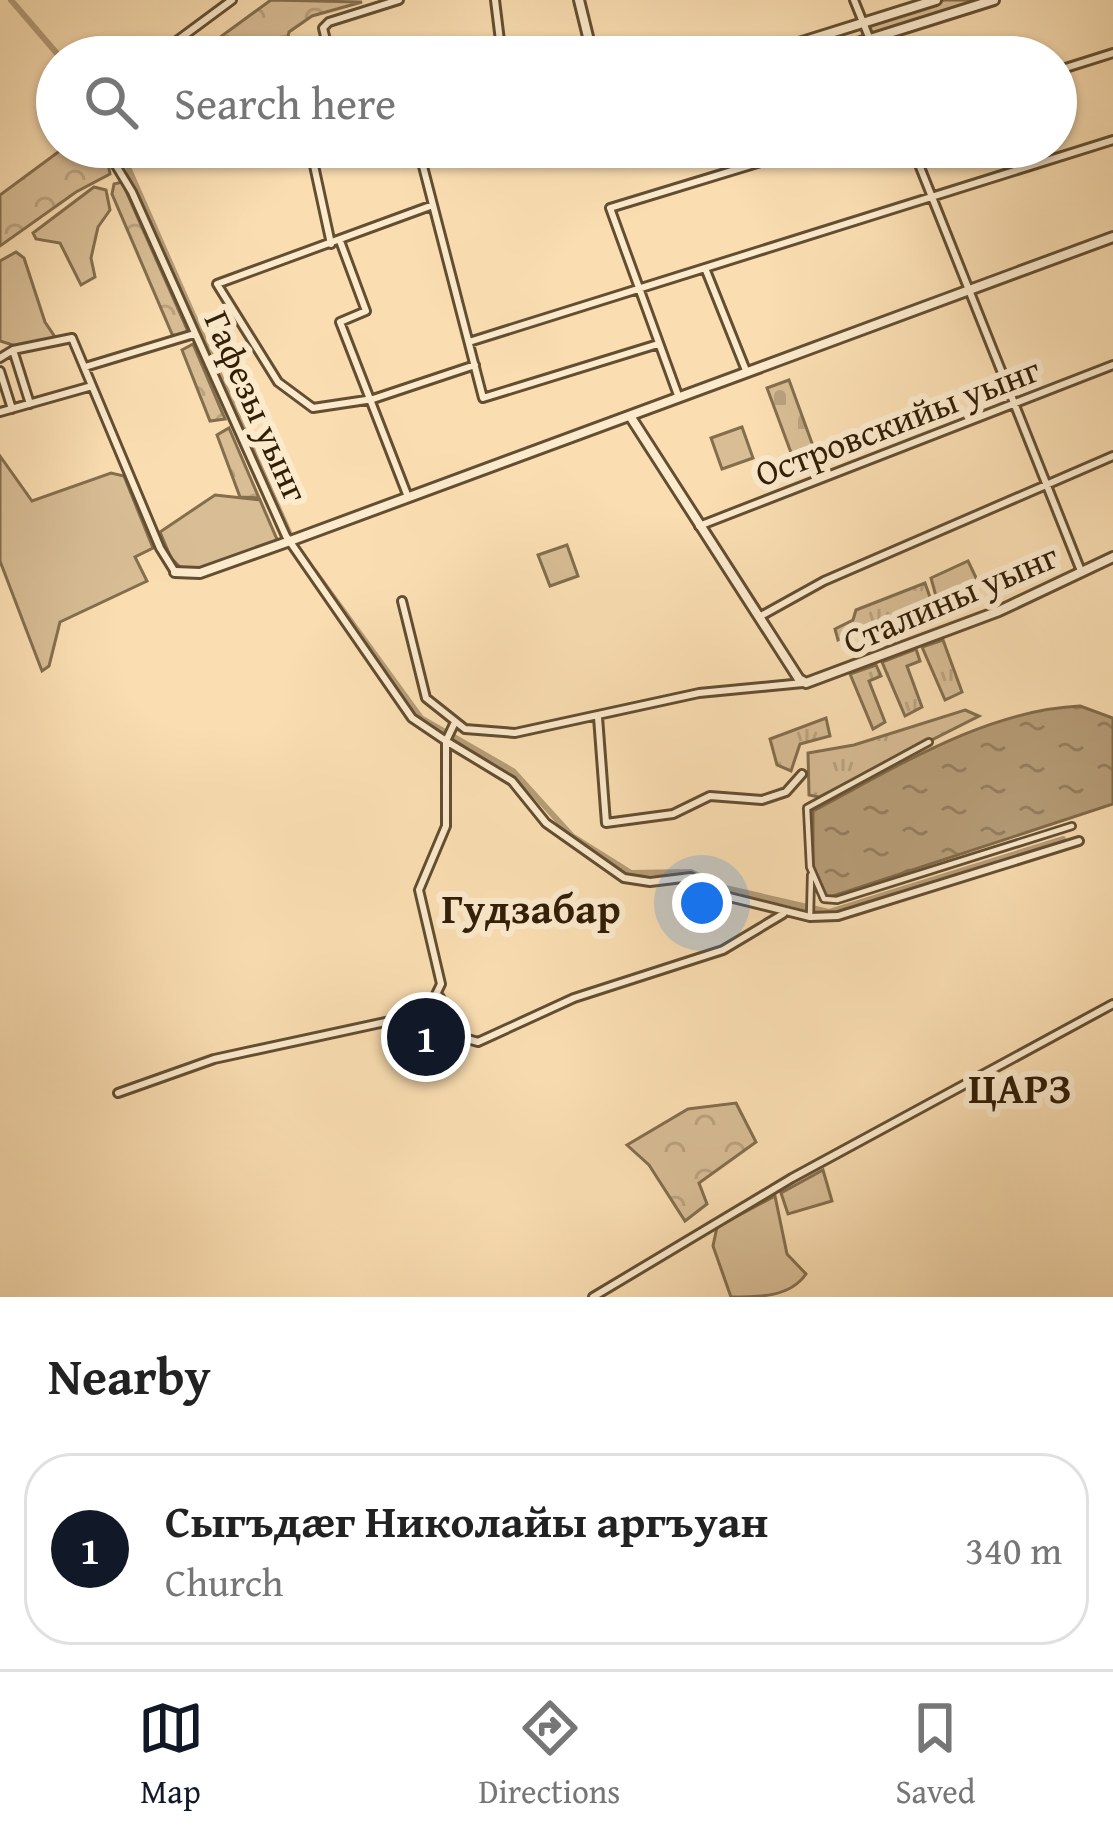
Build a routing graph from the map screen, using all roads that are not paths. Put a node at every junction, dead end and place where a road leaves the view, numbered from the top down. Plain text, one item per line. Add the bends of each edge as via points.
1 (232, 0) edge
2 (400, 0) edge
3 (494, 0) edge
4 (579, 0) edge
5 (854, 0) edge
6 (936, 0) edge
7 (994, 0) edge
8 (863, 23) junction
9 (183, 36) edge
10 (325, 36) edge
11 (499, 36) edge
12 (587, 36) edge
13 (821, 36) edge
14 (869, 36) edge
15 (880, 36) edge
16 (1113, 53) edge
17 (1077, 64) edge
18 (1113, 140) edge
19 (1077, 151) edge
20 (117, 168) edge
21 (316, 168) edge
22 (423, 168) edge
23 (741, 168) edge
24 (920, 168) edge
25 (1024, 168) edge
26 (932, 197) junction
27 (433, 205) junction
28 (1113, 237) edge
29 (336, 243) junction
30 (705, 268) junction
31 (638, 289) junction
32 (971, 291) junction
33 (194, 334) junction
34 (469, 342) junction
35 (658, 344) junction
36 (13, 350) junction
37 (0, 358) edge
38 (475, 365) junction
39 (1113, 365) edge
40 (86, 367) junction
41 (0, 370) edge
42 (747, 373) junction
43 (92, 386) junction
44 (679, 398) junction
45 (373, 399) junction
46 (30, 404) junction
47 (1013, 406) junction
48 (12, 409) junction
49 (0, 412) edge
50 (630, 416) junction
51 (1113, 456) edge
52 (1046, 484) junction
53 (408, 498) junction
54 (700, 526) junction
55 (290, 541) junction
56 (1113, 557) edge
57 (175, 572) joint
58 (1081, 572) junction
59 (402, 601) dead end
60 (759, 617) junction
61 (806, 683) junction
62 (598, 716) junction
63 (454, 724) junction
64 (447, 740) junction
65 (929, 742) dead end
66 (802, 774) dead end
67 (1072, 826) dead end
68 (1079, 841) dead end
69 (810, 867) junction
70 (786, 912) junction
71 (810, 917) junction
72 (439, 996) junction
73 (1113, 1004) edge
74 (118, 1093) dead end
75 (592, 1297) edge

1 - 9 street
2 - 10 street via 329,22
3 - 11 street
4 - 12 street
5 - 8 street
6 - 8 street
7 - 15 street
8 - 13 street
8 - 14 street
16 - 17 street
18 - 19 street
20 - 33 street, Гафезы уынг
21 - 29 street
22 - 27 street
23 - 31 street via 610,208
24 - 26 street
25 - 26 street
26 - 30 street
26 - 32 street
27 - 29 street
27 - 34 street
28 - 32 street
29 - 45 street via 366,311 340,322
29 - 45 street via 217,284 278,382 313,408
30 - 31 street
30 - 42 street
31 - 34 street
31 - 35 street
32 - 42 street
32 - 47 street
33 - 40 street
33 - 55 street, Гафезы уынг
34 - 38 street
35 - 38 street via 483,398
35 - 44 street
36 - 37 street
36 - 40 street via 72,338
36 - 46 street
38 - 45 street
39 - 47 street, Островскийы уынг
40 - 43 street, Гафезы уынг
41 - 48 street
42 - 44 street
43 - 46 street
43 - 57 street, Гафезы уынг
44 - 50 street
45 - 53 street
46 - 48 street
47 - 52 street
47 - 54 street, Островскийы уынг
48 - 49 street
50 - 53 street
50 - 54 street
51 - 52 street
52 - 58 street
52 - 60 street
53 - 55 street
54 - 60 street
55 - 57 street, Гафезы уынг via 200,573
55 - 64 street via 412,718
56 - 58 street, Сталины уынг
58 - 61 street, Сталины уынг
59 - 63 street via 426,698
60 - 61 street
61 - 62 street via 700,693
62 - 63 street via 515,733
62 - 66 street via 606,823 673,814 710,796 762,800 786,792
63 - 64 street
64 - 70 street via 512,781 546,823 624,878 691,877
64 - 72 street via 446,826 419,890 438,956
65 - 69 street via 807,808
67 - 69 street via 832,902
68 - 71 street via 838,916
69 - 71 street
70 - 71 street
70 - 72 street via 723,950 574,998 478,1042 464,1038
72 - 74 street via 419,1018 214,1059
73 - 75 street

